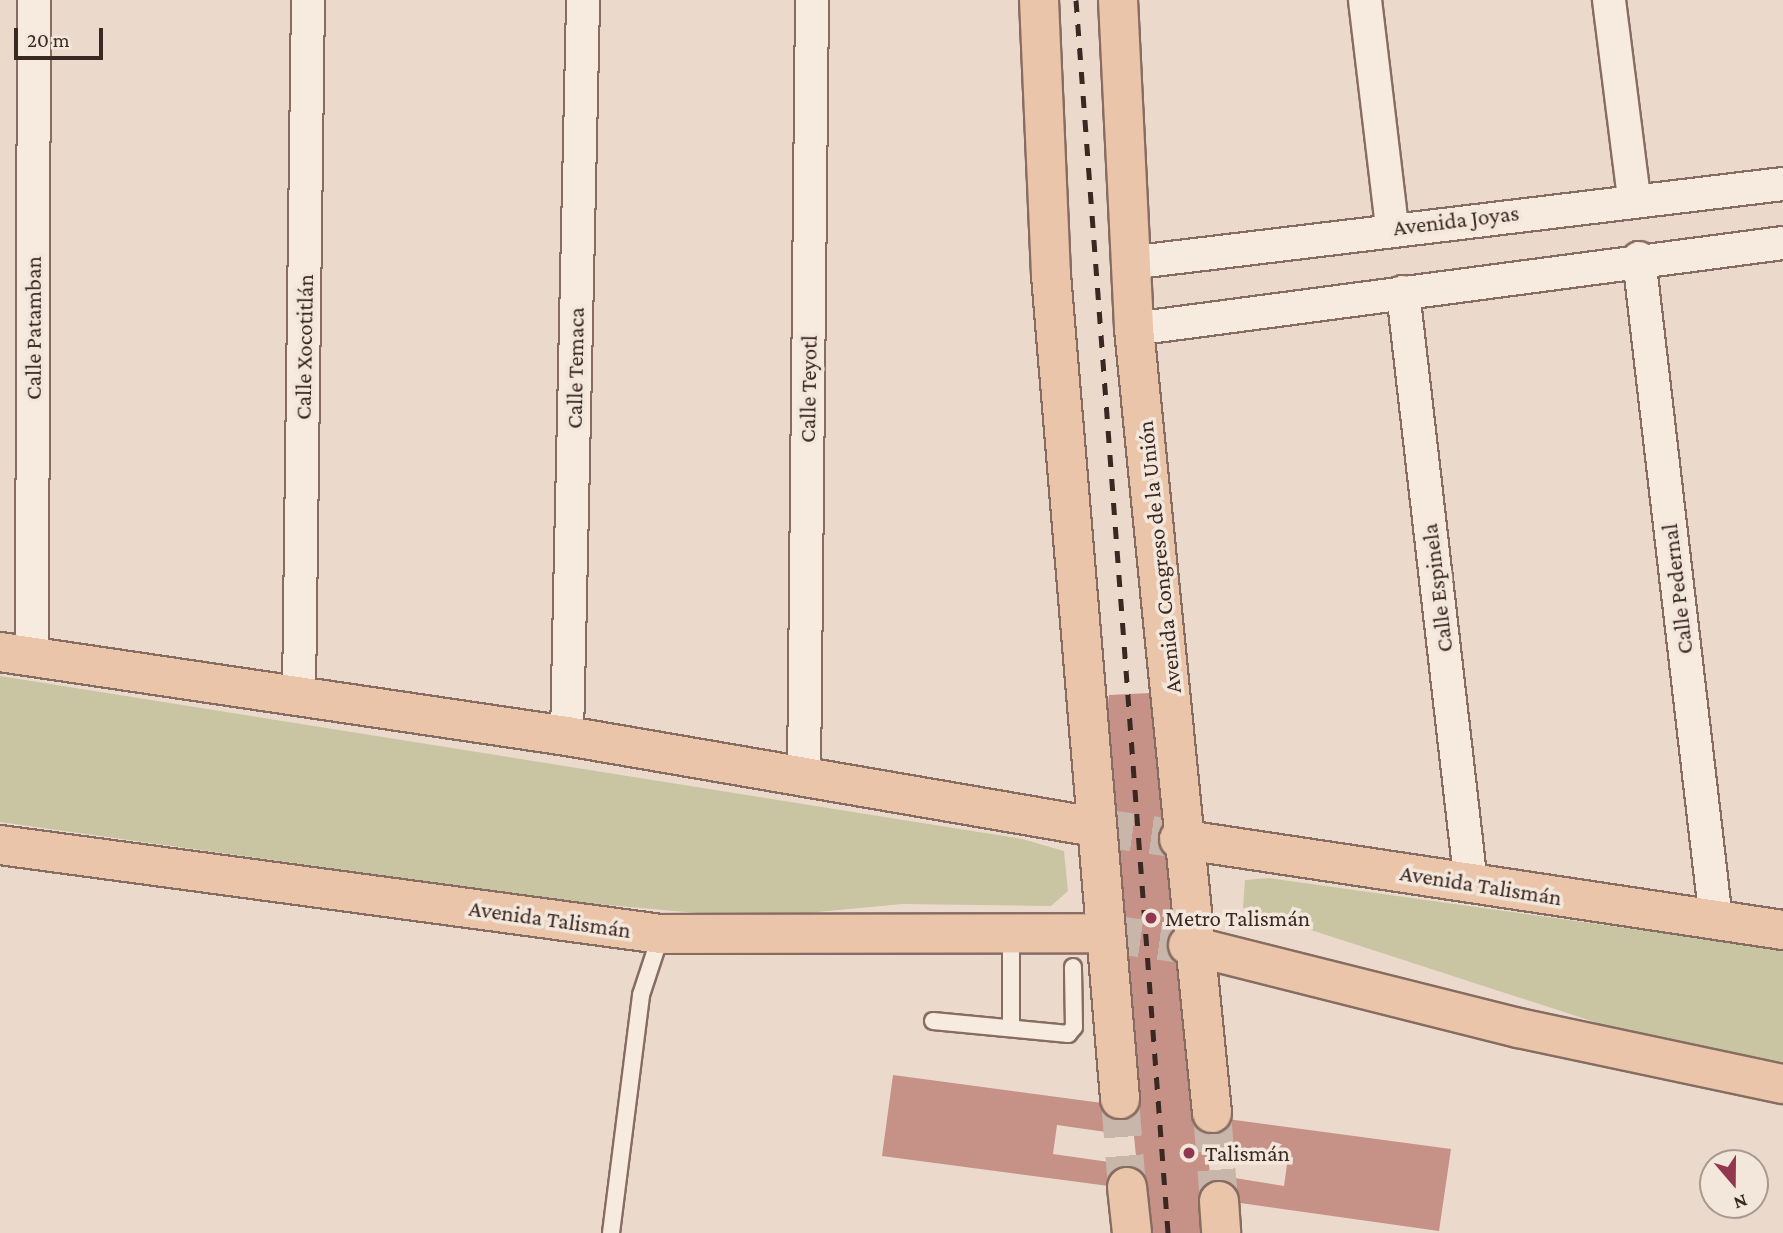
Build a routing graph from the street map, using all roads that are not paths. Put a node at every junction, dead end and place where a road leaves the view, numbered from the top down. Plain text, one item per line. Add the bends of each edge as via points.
1 (34, 0) edge
2 (308, 0) edge
3 (583, 0) edge
4 (812, 0) edge
5 (1039, 0) edge
6 (1118, 0) edge
7 (1365, 0) edge
8 (1609, 0) edge
9 (1783, 184) edge
10 (1634, 197) junction
11 (1392, 228) junction
12 (1783, 243) edge
13 (1639, 258) junction
14 (1129, 263) junction
15 (1403, 292) junction
16 (1134, 328) junction
17 (16, 654) edge
18 (299, 694) junction
19 (567, 736) junction
20 (804, 777) junction
21 (1095, 827) junction
22 (1184, 839) junction
23 (0, 845) edge
24 (1471, 884) junction
25 (1716, 920) junction
26 (1783, 930) edge
27 (1011, 932) junction
28 (1103, 933) junction
29 (661, 934) junction
30 (1194, 945) junction
31 (1073, 967) dead end
32 (933, 1021) dead end
33 (1011, 1028) junction
34 (1783, 1084) edge
35 (1120, 1099) tunnel mouth
36 (1212, 1113) tunnel mouth
37 (1127, 1187) tunnel mouth
38 (611, 1233) edge
39 (1132, 1233) edge

1 - 17 street, Calle Patamban
2 - 18 street, Calle Xocotitlán
3 - 19 street, Calle Temaca
4 - 20 street, Calle Teyotl
5 - 21 main road via 1051,275
6 - 14 main road, Avenida Congreso de la Unión
7 - 11 street
8 - 10 street
9 - 10 street, Avenida Joyas
10 - 11 street, Avenida Joyas
11 - 14 street, Avenida Joyas
12 - 13 street
13 - 15 street
13 - 25 street, Calle Pedernal
14 - 16 main road, Avenida Congreso de la Unión
15 - 16 street
15 - 24 street, Calle Espinela
16 - 22 main road, Avenida Congreso de la Unión
17 - 18 main road
18 - 19 main road
19 - 20 main road
20 - 21 main road
21 - 28 main road
22 - 24 main road, Avenida Talismán
22 - 30 main road, Avenida Congreso de la Unión
23 - 29 main road, Avenida Talismán
24 - 25 main road, Avenida Talismán
25 - 26 main road, Avenida Talismán
27 - 28 main road, Avenida Talismán
27 - 29 main road, Avenida Talismán
27 - 33 lane
28 - 35 main road
29 - 38 lane via 641,995
30 - 34 main road via 1519,1028
30 - 36 main road, Avenida Congreso de la Unión
31 - 33 lane via 1074,1027 1068,1034
32 - 33 lane
37 - 39 main road

